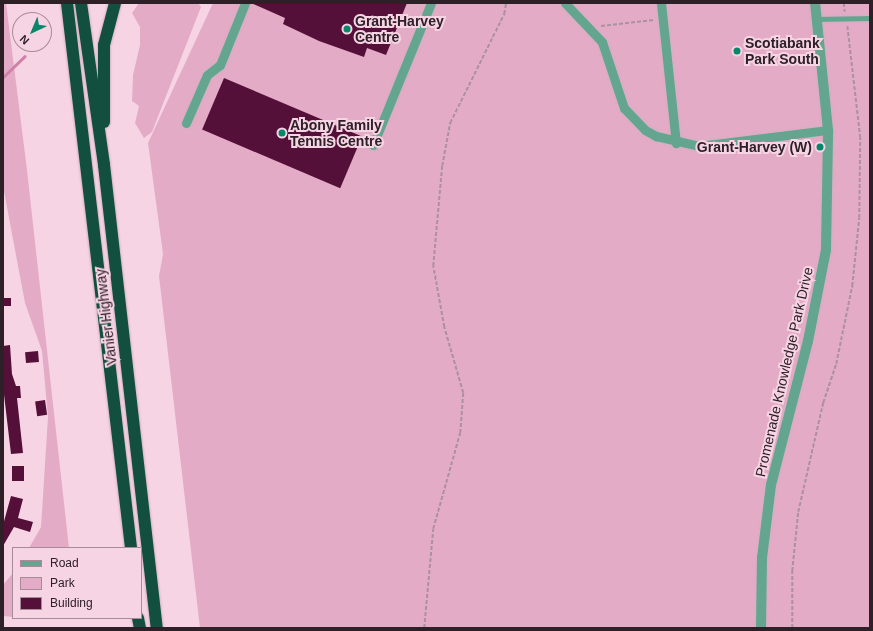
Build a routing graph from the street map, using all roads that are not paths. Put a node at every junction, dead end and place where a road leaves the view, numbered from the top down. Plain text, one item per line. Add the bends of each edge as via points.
1 (67, 3) edge
2 (81, 3) edge
3 (115, 3) edge
4 (245, 3) edge
5 (431, 3) edge
6 (565, 3) edge
7 (661, 3) edge
8 (815, 3) edge
9 (870, 18) edge
10 (817, 19) junction
11 (186, 124) dead end
12 (828, 130) junction
13 (676, 143) junction
14 (373, 145) dead end
15 (104, 165) junction
16 (131, 547) edge
17 (157, 628) edge
18 (761, 628) edge

1 - 16 highway, Vanier Highway
2 - 15 highway, Vanier Highway
3 - 15 highway via 104,45
4 - 11 street via 220,65 207,75
5 - 14 street
6 - 13 street via 593,30 606,52 624,108 644,130
7 - 13 street
8 - 10 street, Promenade Knowledge Park Drive
9 - 10 lane
10 - 12 street, Promenade Knowledge Park Drive
12 - 13 street via 699,146
12 - 18 street, Promenade Knowledge Park Drive via 826,250 808,341 771,485 762,558
15 - 17 highway, Vanier Highway

